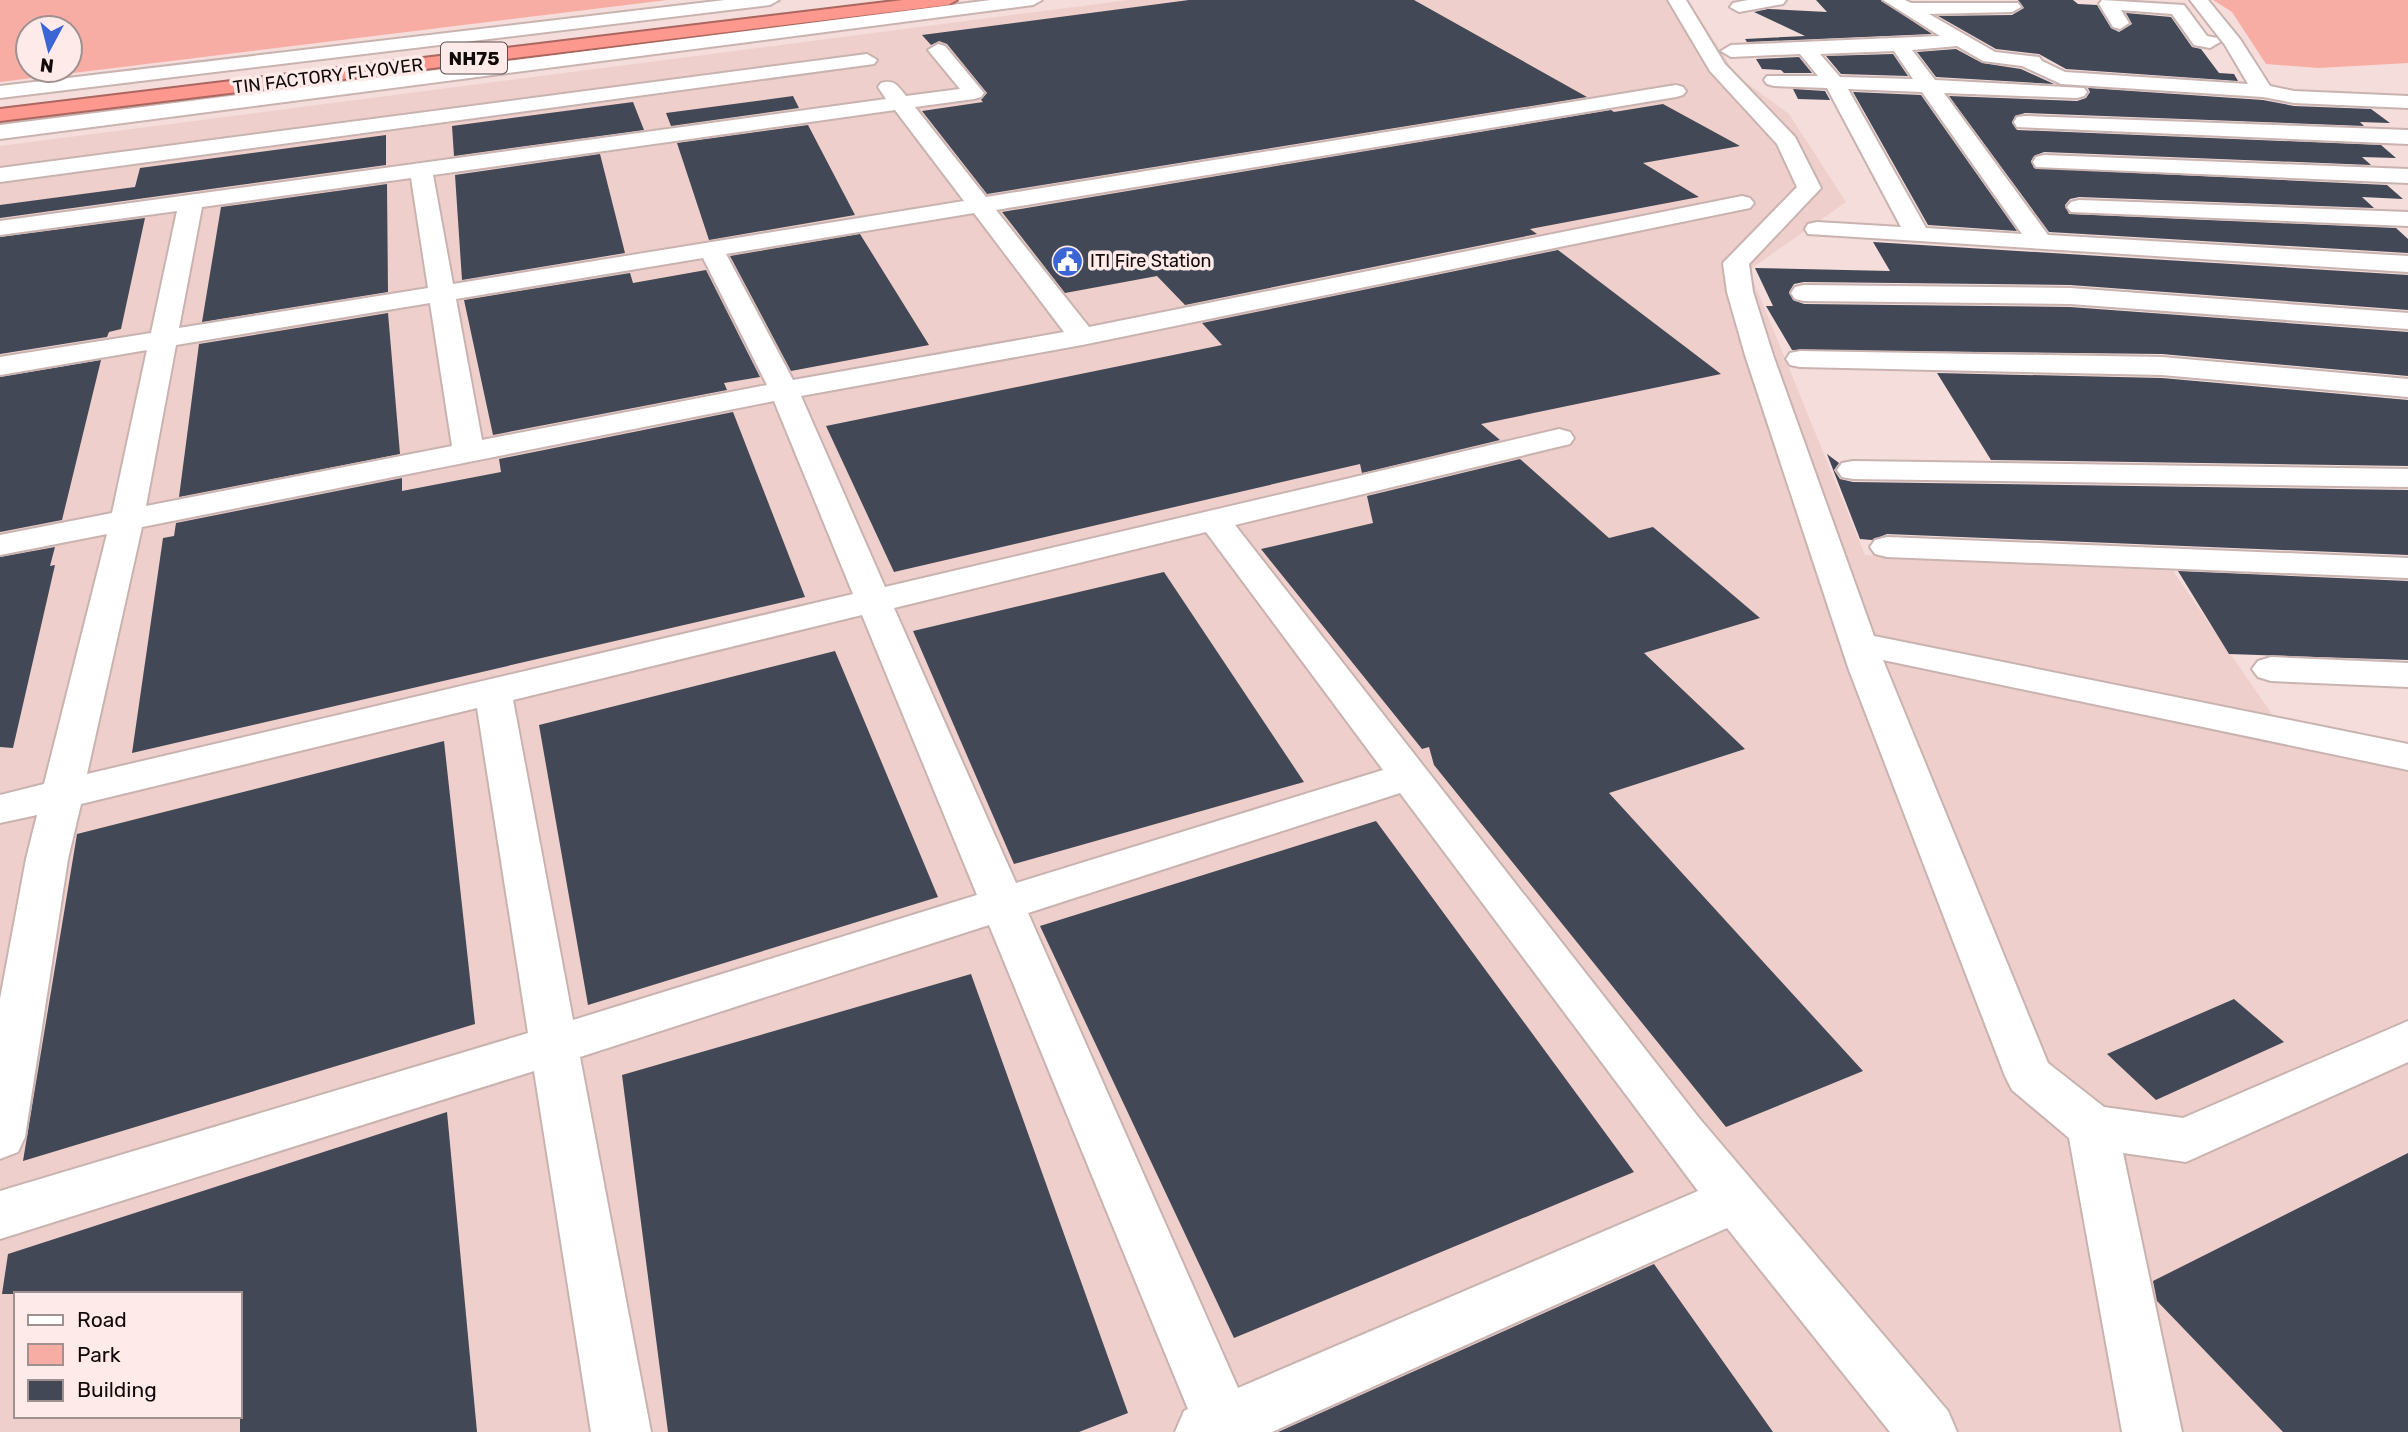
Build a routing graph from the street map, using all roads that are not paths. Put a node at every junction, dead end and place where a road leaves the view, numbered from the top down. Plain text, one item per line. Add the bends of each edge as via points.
1 (770, 0) edge
2 (854, 0) edge
3 (947, 0) edge
4 (1034, 0) edge
5 (1677, 0) edge
6 (1777, 0) edge
7 (2097, 0) edge
8 (2199, 0) edge
9 (2089, 1) edge
10 (1898, 4) edge
11 (1739, 7) dead end
12 (2012, 8) dead end
13 (2119, 23) dead end
14 (839, 25) junction
15 (1961, 40) junction
16 (2233, 43) junction
17 (1899, 45) junction
18 (938, 50) dead end
19 (1807, 50) junction
20 (1731, 51) dead end
21 (2053, 55) dead end
22 (867, 60) junction
23 (2032, 61) junction
24 (1774, 80) dead end
25 (1834, 82) junction
26 (1928, 86) junction
27 (2106, 87) junction
28 (2263, 91) junction
29 (0, 92) edge
30 (1676, 92) dead end
31 (2382, 100) junction
32 (2408, 102) edge
33 (0, 104) edge
34 (901, 104) junction
35 (0, 115) edge
36 (2025, 122) dead end
37 (2408, 124) edge
38 (2136, 128) junction
39 (0, 132) edge
40 (2408, 137) edge
41 (2044, 162) dead end
42 (2178, 168) junction
43 (421, 170) junction
44 (0, 175) edge
45 (2408, 176) edge
46 (191, 202) junction
47 (1742, 203) dead end
48 (980, 204) junction
49 (2079, 207) dead end
50 (2215, 211) junction
51 (2408, 219) edge
52 (0, 228) edge
53 (1817, 229) dead end
54 (1917, 234) junction
55 (2040, 242) junction
56 (712, 248) junction
57 (2253, 254) junction
58 (2395, 263) edge
59 (2408, 287) edge
60 (442, 293) junction
61 (1804, 293) dead end
62 (2408, 321) edge
63 (1082, 337) junction
64 (163, 339) junction
65 (1800, 359) dead end
66 (0, 366) edge
67 (2408, 388) edge
68 (784, 390) junction
69 (1559, 438) dead end
70 (469, 453) junction
71 (1853, 470) dead end
72 (2408, 478) edge
73 (1214, 520) junction
74 (127, 521) junction
75 (0, 545) edge
76 (1887, 547) dead end
77 (2408, 568) edge
78 (874, 601) junction
79 (1859, 644) junction
80 (2271, 669) dead end
81 (2408, 675) edge
82 (493, 692) junction
83 (2408, 757) edge
84 (1409, 776) junction
85 (62, 794) junction
86 (0, 809) edge
87 (1004, 903) junction
88 (2408, 1040) edge
89 (555, 1045) junction
90 (2092, 1127) junction
91 (0, 1137) edge
92 (1736, 1199) junction
93 (0, 1215) edge
94 (1215, 1428) edge
95 (621, 1432) edge
96 (1927, 1432) edge
97 (2152, 1432) edge

1 - 29 street
2 - 33 highway, TIN FACTORY FLYOVER / NH75
3 - 35 highway, TIN FACTORY FLYOVER / NH75
4 - 14 street
5 - 79 street via 1717,67 1787,142 1809,188 1736,262 1759,355
6 - 11 street
7 - 9 street
8 - 16 street
10 - 12 street
10 - 15 street
13 - 16 street via 2108,4 2178,9 2201,41
14 - 22 street
14 - 39 street
15 - 17 street
15 - 23 street via 1990,57
16 - 28 street
17 - 19 street
17 - 26 street
18 - 34 street via 974,93
19 - 20 street
19 - 25 street
21 - 23 street via 2039,55
22 - 34 street
22 - 44 street
23 - 27 street via 2062,78
24 - 25 street
25 - 26 street
25 - 54 street
26 - 27 street
26 - 55 street
27 - 28 street
27 - 38 street
28 - 31 street via 2294,97
30 - 48 street
31 - 32 street
31 - 37 street
34 - 43 street
34 - 48 street
36 - 38 street
38 - 40 street
38 - 42 street
41 - 42 street
42 - 45 street
42 - 50 street
43 - 46 street
43 - 60 street
46 - 52 street
46 - 64 street
47 - 63 street
48 - 56 street
48 - 63 street
49 - 50 street
50 - 51 street
50 - 57 street
53 - 54 street
54 - 55 street
55 - 57 street
56 - 60 street
56 - 68 street
57 - 58 street
58 - 59 street
60 - 64 street
60 - 70 street
61 - 62 street via 2070,296
63 - 68 street
64 - 66 street
64 - 74 street
65 - 67 street via 2162,366
68 - 70 street
68 - 78 street
69 - 73 street
70 - 74 street
71 - 72 street
73 - 78 street
73 - 84 street
74 - 75 street
74 - 85 street
76 - 77 street
78 - 82 street
78 - 87 street
79 - 83 street
79 - 90 street via 2029,1076
80 - 81 street
82 - 85 street
82 - 89 street
84 - 87 street
84 - 92 street
85 - 86 street
85 - 91 street
87 - 89 street
87 - 94 street
88 - 90 street via 2186,1140
89 - 93 street
89 - 95 street
90 - 97 street
92 - 94 street
92 - 96 street

